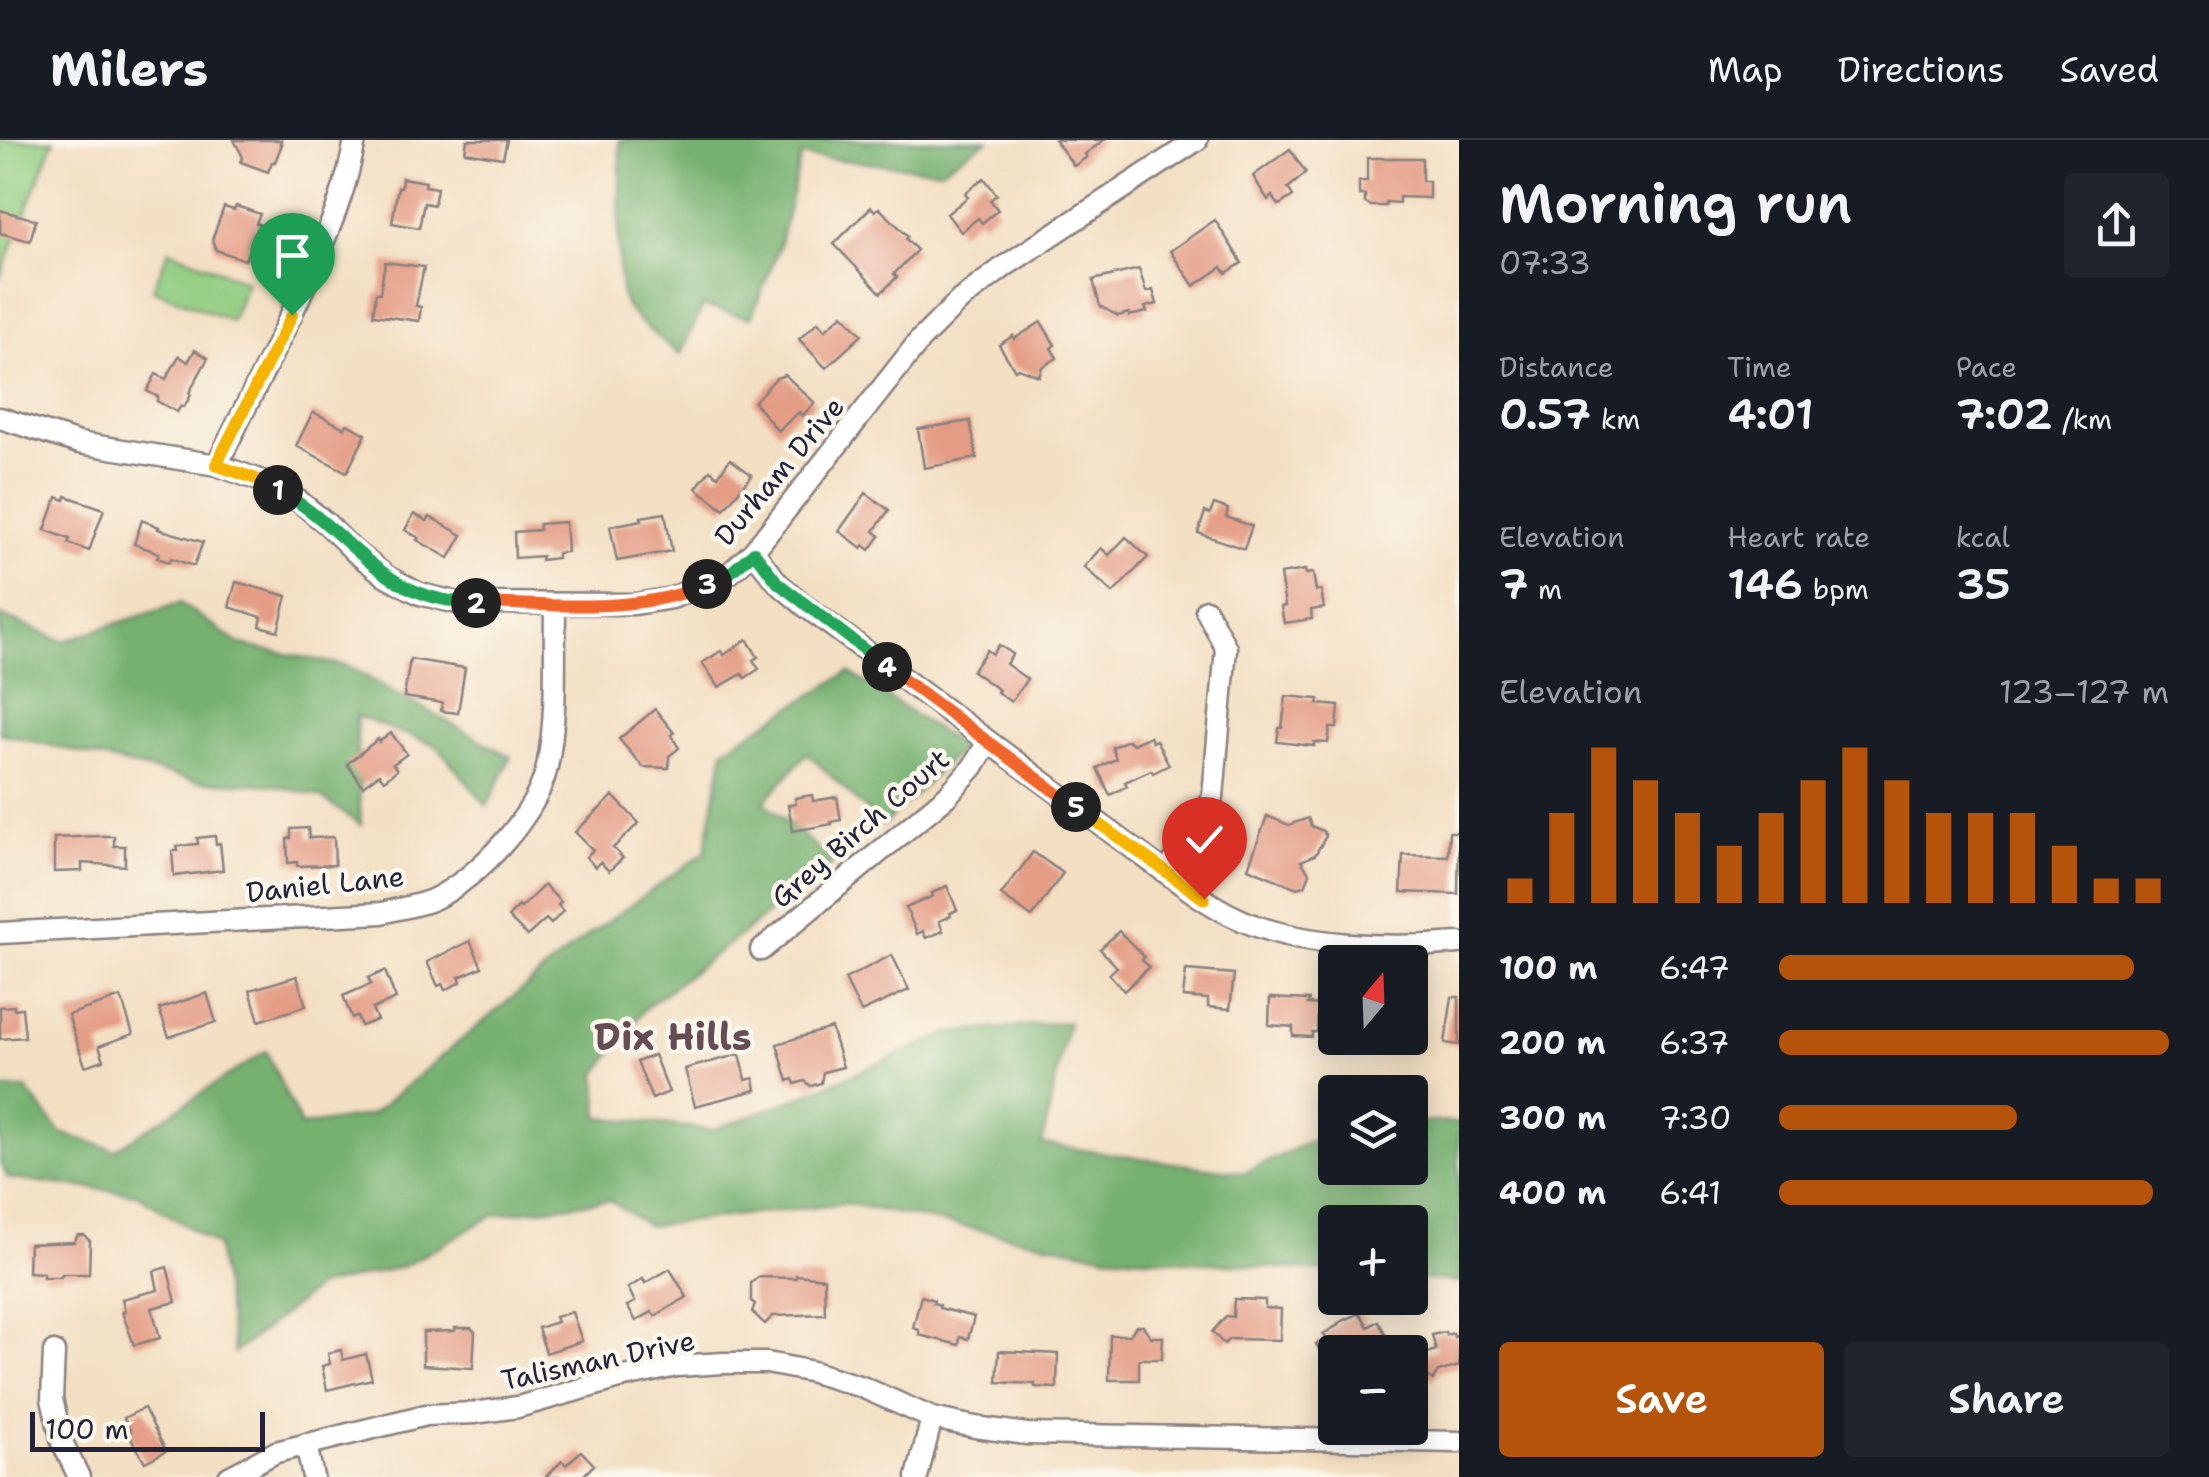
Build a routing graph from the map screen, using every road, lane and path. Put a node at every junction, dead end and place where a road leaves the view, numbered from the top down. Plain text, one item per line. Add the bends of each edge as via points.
1 (355, 140) edge
2 (1197, 140) edge
3 (0, 418) edge
4 (216, 465) junction
5 (754, 552) junction
6 (555, 604) junction
7 (1206, 610) dead end
8 (988, 742) junction
9 (1165, 872) junction
10 (0, 932) edge
11 (1459, 944) edge
12 (761, 950) dead end
13 (54, 1352) dead end
14 (932, 1418) junction
15 (1459, 1442) edge
16 (306, 1444) junction
17 (79, 1477) edge
18 (228, 1477) edge
19 (313, 1477) edge
20 (917, 1477) edge

1 - 4 street via 330,230
2 - 5 street, Durham Drive via 960,300 920,340
3 - 4 street, Durham Drive via 79,443
4 - 6 street, Durham Drive via 298,501 354,552 420,594 458,603
5 - 6 street, Durham Drive via 730,573 672,598
5 - 8 street via 806,606
6 - 10 street, Daniel Lane via 546,772 500,848 432,900 382,912
7 - 9 street via 1226,648 1214,796 1196,834
8 - 9 street
8 - 12 street, Grey Birch Court via 947,796
9 - 11 street via 1238,919 1294,938
13 - 17 street via 52,1399
14 - 15 street, Talisman Drive via 1028,1434
14 - 16 street, Talisman Drive via 812,1372 723,1363 678,1366 518,1407 426,1415
14 - 20 street
16 - 18 street, Talisman Drive
16 - 19 street

